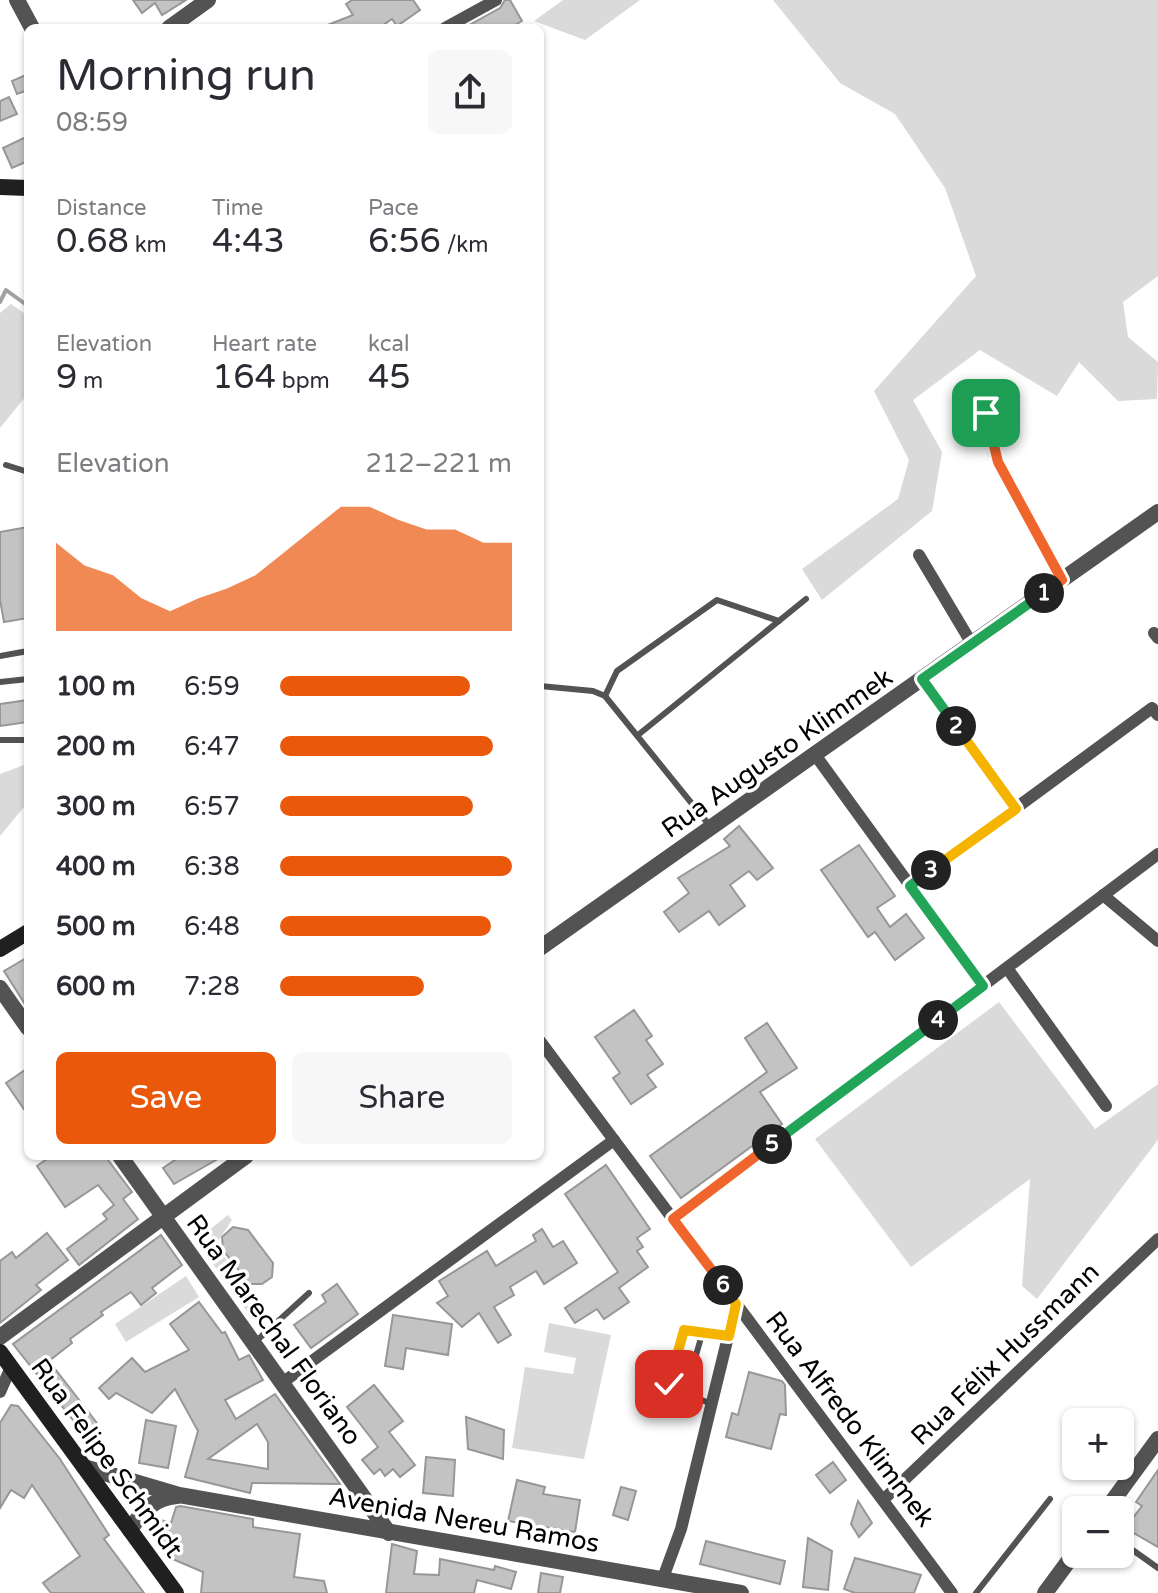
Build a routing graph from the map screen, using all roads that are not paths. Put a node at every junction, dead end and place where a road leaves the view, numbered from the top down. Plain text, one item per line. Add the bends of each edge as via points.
1 (17, 0) edge
2 (208, 0) edge
3 (496, 0) edge
4 (30, 24) edge
5 (175, 24) edge
6 (452, 24) edge
7 (0, 187) edge
8 (24, 188) edge
9 (986, 413) dead end
10 (6, 465) dead end
11 (24, 471) edge
12 (1158, 512) edge
13 (919, 555) dead end
14 (1062, 580) junction
15 (806, 599) dead end
16 (779, 621) junction
17 (972, 644) junction
18 (24, 652) edge
19 (0, 656) edge
20 (24, 679) edge
21 (922, 679) junction
22 (0, 682) edge
23 (544, 686) edge
24 (605, 696) junction
25 (1158, 715) edge
26 (638, 735) junction
27 (0, 740) edge
28 (24, 740) edge
29 (816, 756) junction
30 (1016, 809) junction
31 (712, 828) junction
32 (1158, 854) edge
33 (910, 886) junction
34 (1103, 895) junction
35 (24, 934) edge
36 (1158, 941) edge
37 (544, 945) edge
38 (0, 949) edge
39 (1007, 968) junction
40 (983, 986) junction
41 (0, 988) edge
42 (24, 1022) edge
43 (544, 1046) edge
44 (1106, 1106) dead end
45 (614, 1140) junction
46 (123, 1160) edge
47 (240, 1160) edge
48 (162, 1216) junction
49 (673, 1219) junction
50 (1158, 1239) edge
51 (309, 1293) dead end
52 (736, 1304) junction
53 (703, 1331) junction
54 (729, 1336) junction
55 (0, 1337) edge
56 (254, 1343) junction
57 (0, 1352) edge
58 (11, 1367) junction
59 (282, 1383) junction
60 (0, 1392) edge
61 (685, 1393) junction
62 (712, 1404) junction
63 (1158, 1439) edge
64 (84, 1467) junction
65 (179, 1495) junction
66 (1116, 1496) edge
67 (1050, 1499) dead end
68 (883, 1500) junction
69 (130, 1530) junction
70 (389, 1533) junction
71 (1134, 1551) edge
72 (1063, 1568) edge
73 (1158, 1568) edge
74 (663, 1578) junction
75 (176, 1593) edge
76 (741, 1593) edge
77 (952, 1593) edge
78 (976, 1593) edge
79 (1045, 1593) edge

1 - 4 street
2 - 5 street
3 - 6 street
7 - 8 main road
9 - 14 street via 998,462
10 - 11 lane
12 - 14 street, Rua Augusto Klimmek
13 - 17 street
14 - 17 street, Rua Augusto Klimmek
15 - 16 lane
16 - 24 lane via 717,600 617,671
16 - 26 lane
17 - 21 street, Rua Augusto Klimmek
18 - 19 lane
20 - 22 lane
21 - 29 street, Rua Augusto Klimmek
21 - 30 street
23 - 24 lane
24 - 26 lane
25 - 30 street via 1152,708
26 - 31 lane
27 - 28 lane
29 - 31 street, Rua Augusto Klimmek
29 - 33 street
30 - 33 street
31 - 37 street, Rua Augusto Klimmek
32 - 34 street
33 - 40 street
34 - 36 street
34 - 39 street
35 - 38 main road
39 - 40 street
39 - 44 street
40 - 49 street
41 - 42 street
43 - 45 street, Rua Alfredo Klimmek
45 - 49 street, Rua Alfredo Klimmek
45 - 59 street
46 - 48 street, Rua Marechal Floriano
47 - 48 street
48 - 55 street
48 - 56 street, Rua Marechal Floriano
49 - 52 street, Rua Alfredo Klimmek
50 - 68 street, Rua Félix Hussmann
51 - 56 lane
52 - 54 street
52 - 68 street, Rua Alfredo Klimmek
53 - 54 lane
53 - 61 lane
53 - 61 lane via 682,1332 669,1384
54 - 62 street
56 - 59 street, Rua Marechal Floriano
57 - 58 main road, Rua Felipe Schmidt
58 - 60 street
58 - 64 main road, Rua Felipe Schmidt
59 - 70 street, Rua Marechal Floriano
61 - 62 lane
62 - 74 street via 681,1529
63 - 66 street
64 - 65 street, Avenida Nereu Ramos
64 - 69 main road, Rua Felipe Schmidt
65 - 69 street via 146,1508
65 - 70 street, Avenida Nereu Ramos
67 - 78 lane
68 - 77 street, Rua Alfredo Klimmek
69 - 75 main road, Rua Felipe Schmidt
70 - 74 street, Avenida Nereu Ramos
71 - 73 lane
72 - 79 street
74 - 76 street, Avenida Nereu Ramos

